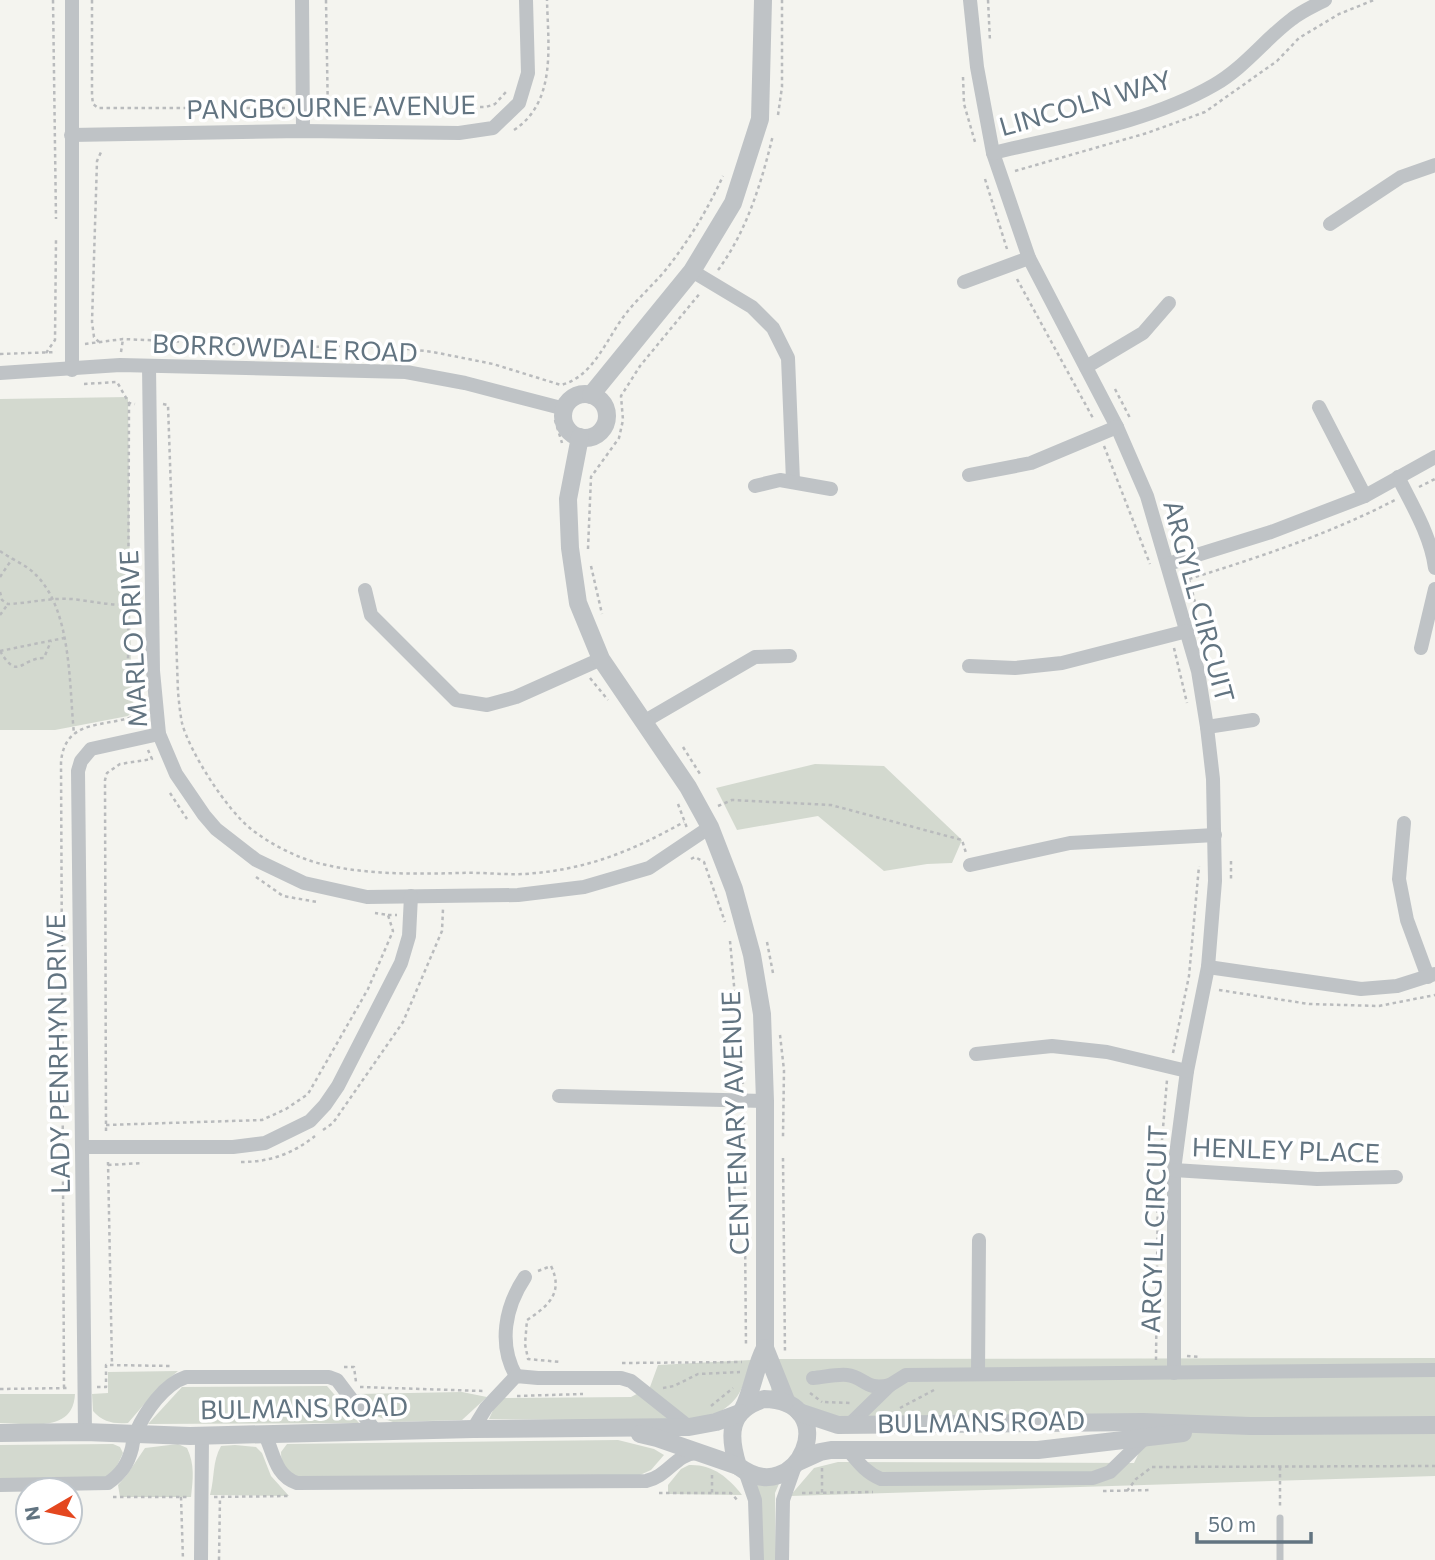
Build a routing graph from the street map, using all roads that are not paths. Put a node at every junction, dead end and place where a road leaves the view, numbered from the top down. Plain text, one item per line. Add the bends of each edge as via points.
1 (72, 0) edge
2 (302, 0) edge
3 (526, 0) edge
4 (763, 0) edge
5 (970, 0) edge
6 (1325, 0) edge
7 (303, 131) junction
8 (71, 135) junction
9 (993, 153) junction
10 (1435, 165) edge
11 (1330, 224) dead end
12 (1029, 258) junction
13 (692, 271) junction
14 (964, 282) dead end
15 (1169, 303) dead end
16 (1092, 363) junction
17 (149, 366) junction
18 (0, 373) edge
19 (75, 377) junction
20 (591, 395) junction
21 (1319, 407) dead end
22 (565, 409) junction
23 (1117, 427) junction
24 (580, 437) junction
25 (1435, 457) edge
26 (969, 475) dead end
27 (1398, 477) junction
28 (793, 481) junction
29 (755, 486) dead end
30 (831, 489) dead end
31 (1365, 496) junction
32 (1176, 562) junction
33 (1435, 568) edge
34 (1435, 589) edge
35 (365, 590) dead end
36 (1187, 631) junction
37 (1421, 648) dead end
38 (790, 656) dead end
39 (601, 659) junction
40 (969, 666) dead end
41 (1253, 720) dead end
42 (645, 721) junction
43 (1207, 727) junction
44 (152, 736) junction
45 (706, 820) junction
46 (1404, 823) dead end
47 (1215, 835) junction
48 (970, 865) road end
49 (411, 896) junction
50 (1213, 967) junction
51 (1431, 975) edge
52 (976, 1054) dead end
53 (1187, 1071) junction
54 (558, 1096) dead end
55 (765, 1101) junction
56 (82, 1147) junction
57 (1174, 1170) junction
58 (1396, 1177) dead end
59 (979, 1240) dead end
60 (525, 1277) road end
61 (765, 1348) junction
62 (1435, 1370) edge
63 (1174, 1373) junction
64 (978, 1374) junction
65 (516, 1376) junction
66 (813, 1378) dead end
67 (865, 1384) junction
68 (890, 1385) junction
69 (869, 1406) junction
70 (793, 1407) junction
71 (742, 1411) junction
72 (1435, 1425) edge
73 (849, 1426) junction
74 (1250, 1426) junction
75 (690, 1427) junction
76 (609, 1428) junction
77 (473, 1429) junction
78 (85, 1432) junction
79 (0, 1433) edge
80 (377, 1433) junction
81 (265, 1435) junction
82 (134, 1436) junction
83 (202, 1436) junction
84 (1147, 1436) junction
85 (848, 1450) junction
86 (696, 1453) junction
87 (797, 1464) junction
88 (741, 1469) junction
89 (0, 1485) edge
90 (1280, 1518) dead end
91 (201, 1560) edge
92 (757, 1560) edge
93 (782, 1560) edge
94 (1280, 1560) edge

1 - 8 street
2 - 7 street
3 - 7 street, PANGBOURNE AVENUE via 528,73 519,103 493,128 459,133
4 - 13 street via 760,119 733,202
5 - 9 street, ARGYLL CIRCUIT
6 - 9 street, LINCOLN WAY via 1293,18 1216,84 1170,107
7 - 8 street, PANGBOURNE AVENUE
8 - 19 street
9 - 12 street, ARGYLL CIRCUIT
10 - 11 street via 1401,177
12 - 14 street
12 - 16 street, ARGYLL CIRCUIT
13 - 20 street
13 - 28 street via 752,307 773,328 788,358
15 - 16 street via 1143,333
16 - 23 street, ARGYLL CIRCUIT
17 - 19 street, BORROWDALE ROAD via 120,365
17 - 22 street, BORROWDALE ROAD via 406,372
17 - 44 street, MARLO DRIVE
18 - 19 street, BORROWDALE ROAD
20 - 22 street via 574,397
20 - 24 street via 603,404 605,425 595,436
21 - 31 street
22 - 24 street via 567,429
23 - 26 street via 1031,463
23 - 32 street, ARGYLL CIRCUIT
24 - 39 street, CENTENARY AVENUE via 568,499 569,548 578,603
25 - 27 street
27 - 31 street
27 - 33 street via 1422,525
28 - 29 street
28 - 30 street
31 - 32 street
32 - 36 street, ARGYLL CIRCUIT
34 - 37 street
35 - 39 street via 371,615 456,700 487,705 516,697
36 - 40 street via 1062,663
36 - 43 street, ARGYLL CIRCUIT
38 - 42 street via 755,657
39 - 42 street, CENTENARY AVENUE
41 - 43 street
42 - 45 street, CENTENARY AVENUE
43 - 47 street, ARGYLL CIRCUIT
44 - 49 street, MARLO DRIVE via 204,815 256,860 304,883 367,897
44 - 56 street, LADY PENRHYN DRIVE via 92,750 81,761 79,771
45 - 49 street, MARLO DRIVE via 649,868 584,887 519,895
45 - 55 street, CENTENARY AVENUE via 734,889 752,955 762,1014
46 - 51 street via 1399,879 1407,920
47 - 48 street via 1070,843
47 - 50 street, ARGYLL CIRCUIT
49 - 56 street via 409,936 401,963 338,1086 310,1121 265,1143 233,1147
50 - 51 street via 1361,989 1397,986
50 - 53 street, ARGYLL CIRCUIT
52 - 53 street via 1052,1046 1107,1052
53 - 57 street, ARGYLL CIRCUIT
54 - 55 street
55 - 61 street, CENTENARY AVENUE
56 - 78 street, LADY PENRHYN DRIVE
57 - 58 street, HENLEY PLACE via 1317,1180
57 - 63 street, ARGYLL CIRCUIT
59 - 64 street
60 - 65 street via 507,1314 508,1359
61 - 70 street, CENTENARY AVENUE
61 - 71 street, CENTENARY AVENUE
62 - 63 street
63 - 64 street
64 - 68 street via 906,1375
65 - 75 street via 621,1378
65 - 77 street
66 - 67 street via 848,1375
67 - 68 street
67 - 69 street
68 - 69 street
69 - 73 street
70 - 71 street via 764,1399
70 - 73 street, BULMANS ROAD via 828,1423
70 - 87 street via 806,1424 808,1437
71 - 75 street, BULMANS ROAD
71 - 88 street via 731,1436
72 - 74 street, BULMANS ROAD
73 - 74 street, BULMANS ROAD via 1143,1422
74 - 84 street, BULMANS ROAD
75 - 76 street, BULMANS ROAD
76 - 77 street, BULMANS ROAD
76 - 86 street, BULMANS ROAD via 657,1438
77 - 80 street, BULMANS ROAD
78 - 79 street, BULMANS ROAD
78 - 82 street, BULMANS ROAD
80 - 81 street, BULMANS ROAD
80 - 82 street via 337,1380 329,1377 195,1376 179,1380 148,1411
81 - 83 street, BULMANS ROAD
81 - 86 street via 277,1467 297,1483 646,1481
82 - 83 street, BULMANS ROAD
82 - 89 street via 124,1468 108,1483
83 - 91 street
84 - 85 street, BULMANS ROAD via 1038,1450
84 - 85 street via 1110,1472 1093,1478 881,1479
85 - 87 street, BULMANS ROAD via 820,1452
86 - 88 street, BULMANS ROAD
87 - 88 street via 770,1476
87 - 93 street via 783,1500
88 - 92 street via 755,1500
90 - 94 lane

